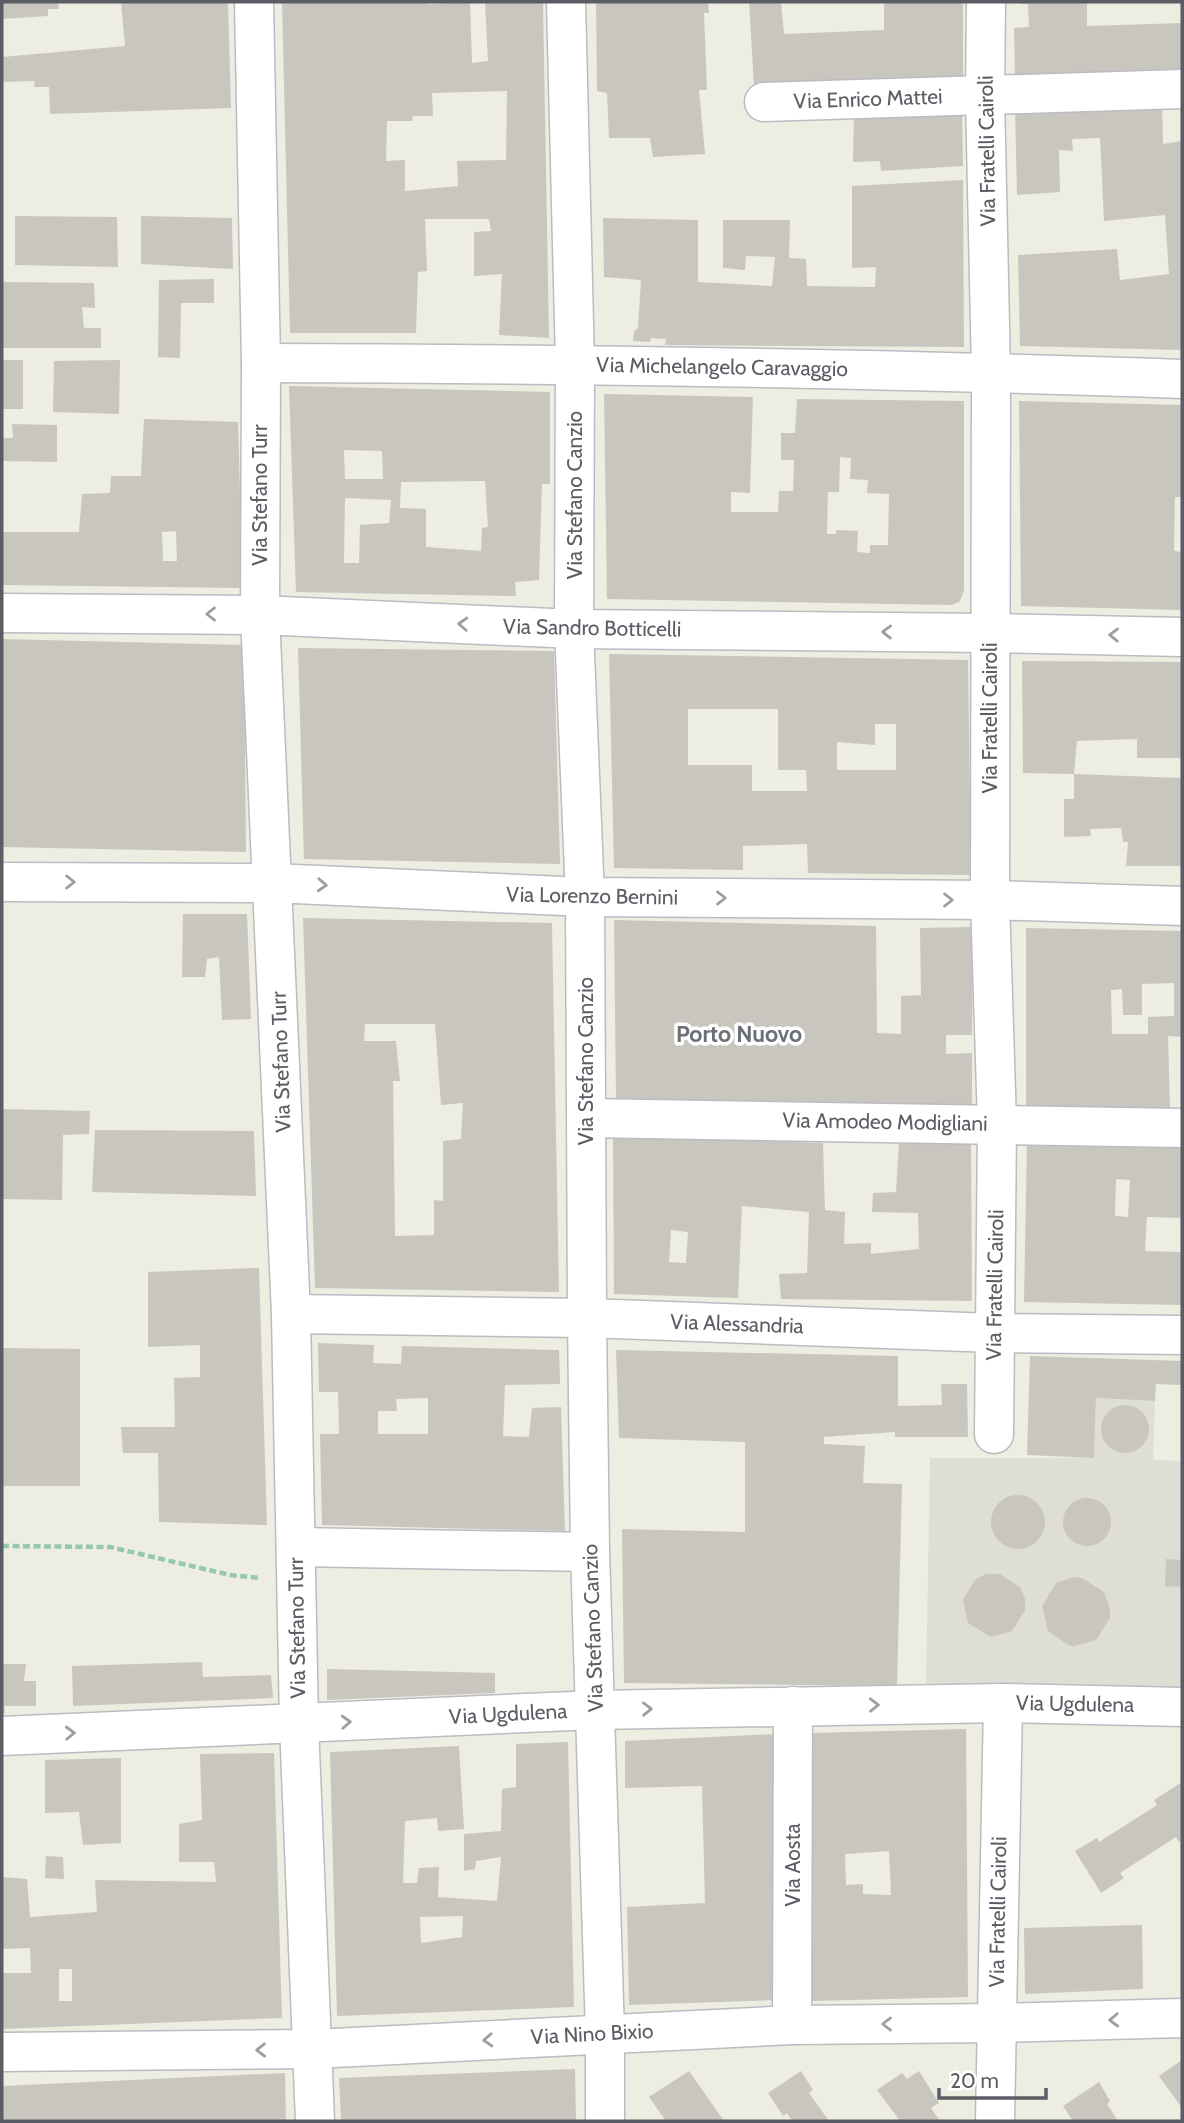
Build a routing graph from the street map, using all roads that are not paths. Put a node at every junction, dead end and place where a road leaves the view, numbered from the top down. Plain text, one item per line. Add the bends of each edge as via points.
1 (254, 2) edge
2 (566, 2) edge
3 (986, 2) edge
4 (1182, 89) edge
5 (985, 96) junction
6 (764, 102) dead end
7 (261, 363) junction
8 (575, 364) junction
9 (991, 372) junction
10 (1182, 379) edge
11 (2, 612) edge
12 (260, 615) junction
13 (575, 629) junction
14 (990, 633) junction
15 (1182, 637) edge
16 (2, 882) edge
17 (273, 883) junction
18 (585, 897) junction
19 (990, 900) junction
20 (1182, 906) edge
21 (587, 1118) junction
22 (997, 1124) junction
23 (1182, 1128) edge
24 (292, 1314) junction
25 (587, 1318) junction
26 (994, 1333) junction
27 (1182, 1335) edge
28 (994, 1434) dead end
29 (590, 1552) junction
30 (296, 1564) junction
31 (1003, 1703) junction
32 (793, 1706) junction
33 (1182, 1707) edge
34 (595, 1710) junction
35 (299, 1724) junction
36 (2, 1736) edge
37 (1182, 2018) edge
38 (996, 2024) junction
39 (792, 2025) junction
40 (605, 2033) junction
41 (314, 2049) junction
42 (2, 2052) edge
43 (315, 2121) edge
44 (605, 2121) edge
45 (995, 2121) edge

1 - 7 street, Via Stefano Turr
2 - 8 street, Via Stefano Canzio
3 - 5 street, Via Fratelli Cairoli
4 - 5 street, Via Enrico Mattei
5 - 6 street, Via Enrico Mattei
5 - 9 street, Via Fratelli Cairoli
7 - 8 street, Via Michelangelo Caravaggio
7 - 12 street, Via Stefano Turr
8 - 9 street, Via Michelangelo Caravaggio
8 - 13 street, Via Stefano Canzio
9 - 10 street, Via Michelangelo Caravaggio
9 - 14 street, Via Fratelli Cairoli
12 -> 11 street, Via Sandro Botticelli
13 -> 12 street, Via Sandro Botticelli
12 - 17 street, Via Stefano Turr
14 -> 13 street, Via Sandro Botticelli
13 - 18 street, Via Stefano Canzio
15 -> 14 street, Via Sandro Botticelli
14 - 19 street, Via Fratelli Cairoli
16 -> 17 street, Via Lorenzo Bernini
17 -> 18 street, Via Lorenzo Bernini
17 - 24 street, Via Stefano Turr
18 -> 19 street, Via Lorenzo Bernini
18 - 21 street, Via Stefano Canzio
19 - 20 street, Via Lorenzo Bernini
19 - 22 street, Via Fratelli Cairoli
21 - 22 street, Via Amodeo Modigliani
21 - 25 street, Via Stefano Canzio
22 - 23 street, Via Amodeo Modigliani
22 - 26 street, Via Fratelli Cairoli
24 - 25 street, Via Alessandria
24 - 30 street, Via Stefano Turr
25 - 26 street, Via Alessandria
25 - 29 street, Via Stefano Canzio
26 - 27 street, Via Alessandria
26 - 28 street, Via Fratelli Cairoli
29 - 30 street
29 - 34 street, Via Stefano Canzio
30 - 35 street, Via Stefano Turr
32 -> 31 street, Via Ugdulena
31 - 33 street, Via Ugdulena
31 - 38 street, Via Fratelli Cairoli
34 -> 32 street, Via Ugdulena
32 - 39 street, Via Aosta
35 -> 34 street, Via Ugdulena
34 - 40 street, Via Stefano Canzio
36 -> 35 street, Via Ugdulena
35 - 41 street, Via Stefano Turr
37 -> 38 street, Via Nino Bixio
38 -> 39 street, Via Nino Bixio
38 - 45 street, Via Fratelli Cairoli
39 - 40 street, Via Nino Bixio
40 -> 41 street, Via Nino Bixio
40 - 44 street, Via Stefano Canzio
41 -> 42 street, Via Nino Bixio
41 - 43 street, Via Stefano Turr

